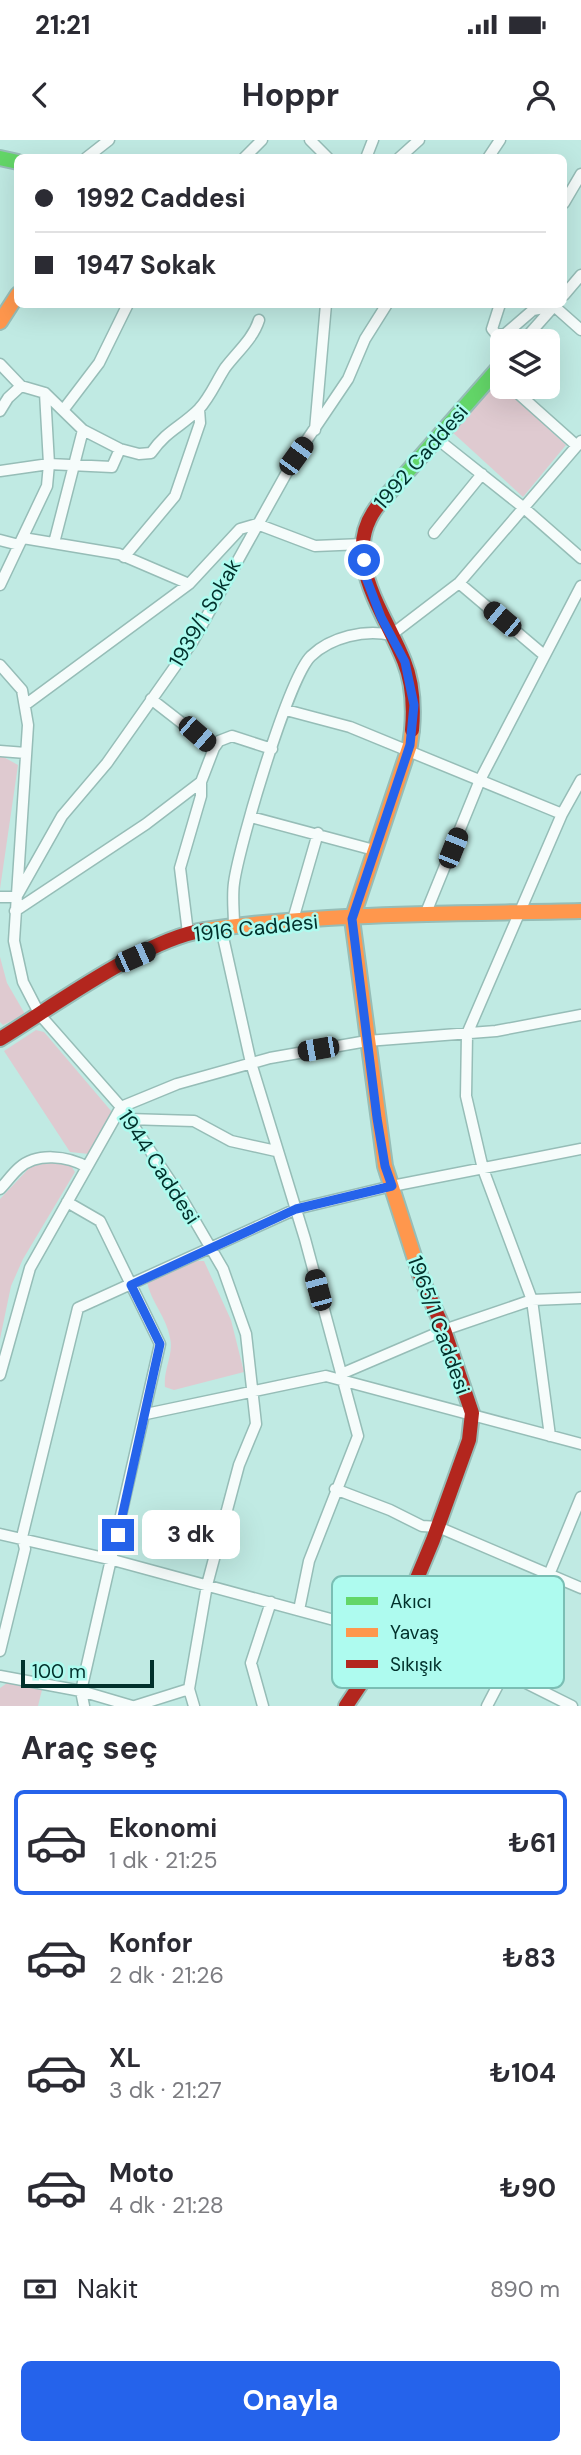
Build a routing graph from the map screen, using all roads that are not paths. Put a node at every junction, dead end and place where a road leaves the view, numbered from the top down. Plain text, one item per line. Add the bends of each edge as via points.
1 (109, 140) edge
2 (262, 140) edge
3 (310, 140) edge
4 (419, 140) edge
5 (91, 154) edge
6 (248, 154) edge
7 (324, 154) edge
8 (403, 154) edge
9 (581, 174) edge
10 (567, 198) edge
11 (581, 275) edge
12 (567, 291) edge
13 (14, 300) edge
14 (126, 308) edge
15 (326, 308) edge
16 (384, 308) edge
17 (499, 308) edge
18 (542, 308) edge
19 (552, 308) edge
20 (558, 308) edge
21 (259, 320) dead end
22 (0, 322) edge
23 (534, 329) edge
24 (581, 330) edge
25 (0, 364) edge
26 (490, 381) edge
27 (21, 386) junction
28 (45, 393) junction
29 (526, 399) edge
30 (199, 408) junction
31 (64, 409) junction
32 (0, 411) edge
33 (83, 430) junction
34 (315, 430) junction
35 (436, 438) junction
36 (579, 443) edge
37 (120, 449) junction
38 (49, 464) junction
39 (74, 464) junction
40 (0, 471) edge
41 (481, 474) junction
42 (524, 508) junction
43 (257, 524) junction
44 (434, 533) dead end
45 (0, 540) edge
46 (21, 541) junction
47 (54, 543) junction
48 (363, 544) junction
49 (124, 557) junction
50 (581, 558) edge
51 (459, 583) junction
52 (189, 584) junction
53 (0, 585) edge
54 (581, 586) edge
55 (391, 635) junction
56 (544, 655) junction
57 (0, 665) edge
58 (151, 699) junction
59 (25, 705) junction
60 (286, 710) junction
61 (214, 748) junction
62 (272, 749) junction
63 (0, 751) edge
64 (408, 751) junction
65 (26, 753) junction
66 (480, 780) junction
67 (581, 780) edge
68 (201, 782) junction
69 (562, 814) junction
70 (251, 817) junction
71 (318, 833) junction
72 (374, 850) junction
73 (0, 897) edge
74 (16, 897) junction
75 (15, 911) junction
76 (581, 911) edge
77 (521, 912) junction
78 (425, 915) junction
79 (352, 919) junction
80 (292, 923) junction
81 (228, 927) junction
82 (188, 933) junction
83 (40, 1015) junction
84 (581, 1015) edge
85 (467, 1034) junction
86 (0, 1039) edge
87 (367, 1041) junction
88 (251, 1063) junction
89 (121, 1107) junction
90 (128, 1119) junction
91 (581, 1149) edge
92 (276, 1151) junction
93 (87, 1167) junction
94 (483, 1169) junction
95 (392, 1186) junction
96 (0, 1189) edge
97 (67, 1202) junction
98 (296, 1209) junction
99 (212, 1250) junction
100 (131, 1285) junction
101 (581, 1298) edge
102 (532, 1300) junction
103 (444, 1330) junction
104 (1, 1370) edge
105 (342, 1377) junction
106 (253, 1390) junction
107 (472, 1413) junction
108 (146, 1414) junction
109 (550, 1436) junction
110 (581, 1444) edge
111 (335, 1489) junction
112 (581, 1497) edge
113 (438, 1527) junction
114 (0, 1534) edge
115 (22, 1537) junction
116 (113, 1560) junction
117 (547, 1575) joint
118 (418, 1576) edge
119 (564, 1582) edge
120 (207, 1585) junction
121 (581, 1588) edge
122 (271, 1602) junction
123 (299, 1610) junction
124 (332, 1619) edge
125 (0, 1651) edge
126 (0, 1676) edge
127 (358, 1688) edge
128 (496, 1688) edge
129 (536, 1688) edge
130 (189, 1689) junction
131 (81, 1691) junction
132 (84, 1706) edge
133 (134, 1706) edge
134 (194, 1706) edge
135 (263, 1706) edge
136 (346, 1706) edge
137 (487, 1706) edge
138 (572, 1706) edge

1 - 5 street
2 - 6 street
3 - 7 street
4 - 8 street
9 - 10 street
11 - 12 street
13 - 22 street
14 - 31 street via 99,363
15 - 34 street
16 - 34 street, 1939/1 Sokak
17 - 18 street via 492,329 504,335
19 - 23 street
20 - 24 street
21 - 30 street
25 - 27 street
26 - 35 street, 1992 Caddesi
27 - 28 street
27 - 32 street
28 - 31 street
28 - 38 street
29 - 36 street
30 - 37 street via 165,433 151,453
30 - 49 street via 200,423 175,496
31 - 33 street
33 - 37 street
33 - 39 street
34 - 43 street, 1939/1 Sokak
35 - 41 street
35 - 48 street, 1992 Caddesi via 373,511
36 - 42 street
37 - 39 street via 112,467
38 - 39 street
38 - 40 street
38 - 46 street via 47,486
39 - 47 street
41 - 42 street
41 - 44 street
42 - 50 street
42 - 51 street
43 - 48 street via 315,545
43 - 52 street via 240,529
43 - 58 street, 1939/1 Sokak via 193,641
45 - 46 street
46 - 47 street
46 - 53 street
47 - 49 street
48 - 55 street, 1992 Caddesi via 365,575
49 - 52 street
51 - 55 street
51 - 56 street
52 - 59 street
54 - 56 street
55 - 60 street via 362,632 311,656
55 - 64 street, 1992 Caddesi via 405,662 414,705
56 - 66 street
57 - 59 street via 23,690
58 - 61 street
58 - 74 street, 1939/1 Sokak via 107,763 62,816
59 - 65 street, 1944 Caddesi
60 - 62 street
60 - 64 street via 350,727
61 - 62 street via 232,736
61 - 68 street
62 - 70 street
63 - 65 street
64 - 66 street
64 - 72 street, 1992 Caddesi
65 - 74 street, 1944 Caddesi
66 - 69 street
66 - 78 street
67 - 69 street
68 - 75 street
68 - 82 street via 180,868
69 - 77 street
70 - 71 street
70 - 81 street
71 - 72 street
71 - 80 street
72 - 79 street, 1992 Caddesi
73 - 74 street
74 - 75 street, 1944 Caddesi
75 - 83 street, 1944 Caddesi via 14,941 23,982
76 - 77 street, 1916 Caddesi
77 - 78 street, 1916 Caddesi
77 - 85 street
78 - 79 street, 1916 Caddesi
79 - 80 street, 1916 Caddesi
79 - 87 street, 1965/1 Caddesi
80 - 81 street, 1916 Caddesi
81 - 82 street, 1916 Caddesi
81 - 88 street
82 - 83 street, 1916 Caddesi via 135,957
83 - 86 street, 1916 Caddesi
83 - 89 street, 1944 Caddesi
84 - 85 street
85 - 87 street
85 - 94 street via 466,1096
87 - 88 street
87 - 95 street, 1965/1 Caddesi via 385,1166
88 - 89 street via 177,1084
88 - 92 street
89 - 90 street, 1944 Caddesi
89 - 93 street
90 - 92 street via 194,1121 231,1141
90 - 99 street, 1944 Caddesi
91 - 94 street
92 - 98 street
93 - 96 street via 73,1159 32,1161
93 - 97 street
94 - 95 street
94 - 102 street
95 - 98 street
95 - 103 street, 1965/1 Caddesi via 416,1266
97 - 100 street via 100,1221
97 - 104 street via 30,1268
98 - 99 street
98 - 105 street
99 - 100 street
99 - 106 street, 1944 Caddesi via 246,1334
100 - 108 street via 160,1344
100 - 115 street via 78,1308
101 - 102 street
102 - 103 street
102 - 109 street
103 - 105 street
103 - 107 street, 1965/1 Caddesi
105 - 106 street
105 - 107 street
105 - 111 street via 358,1436
106 - 108 street
106 - 120 street, 1944 Caddesi via 256,1424 239,1465
107 - 109 street
107 - 113 street, 1965/1 Caddesi via 469,1440
108 - 116 street
109 - 110 street
111 - 113 street via 422,1526
111 - 123 street via 309,1561
112 - 117 street
113 - 117 street
113 - 118 street, 1965/1 Caddesi
114 - 115 street
115 - 116 street
115 - 125 street via 25,1549
116 - 120 street
116 - 131 street
119 - 121 street
120 - 122 street
120 - 130 street, 1944 Caddesi
122 - 123 street
122 - 135 street via 251,1663
123 - 124 street
126 - 131 street
127 - 136 street, 1965/1 Caddesi
128 - 137 street
129 - 138 street
130 - 133 street
130 - 134 street, 1944 Caddesi
131 - 132 street
131 - 133 street

